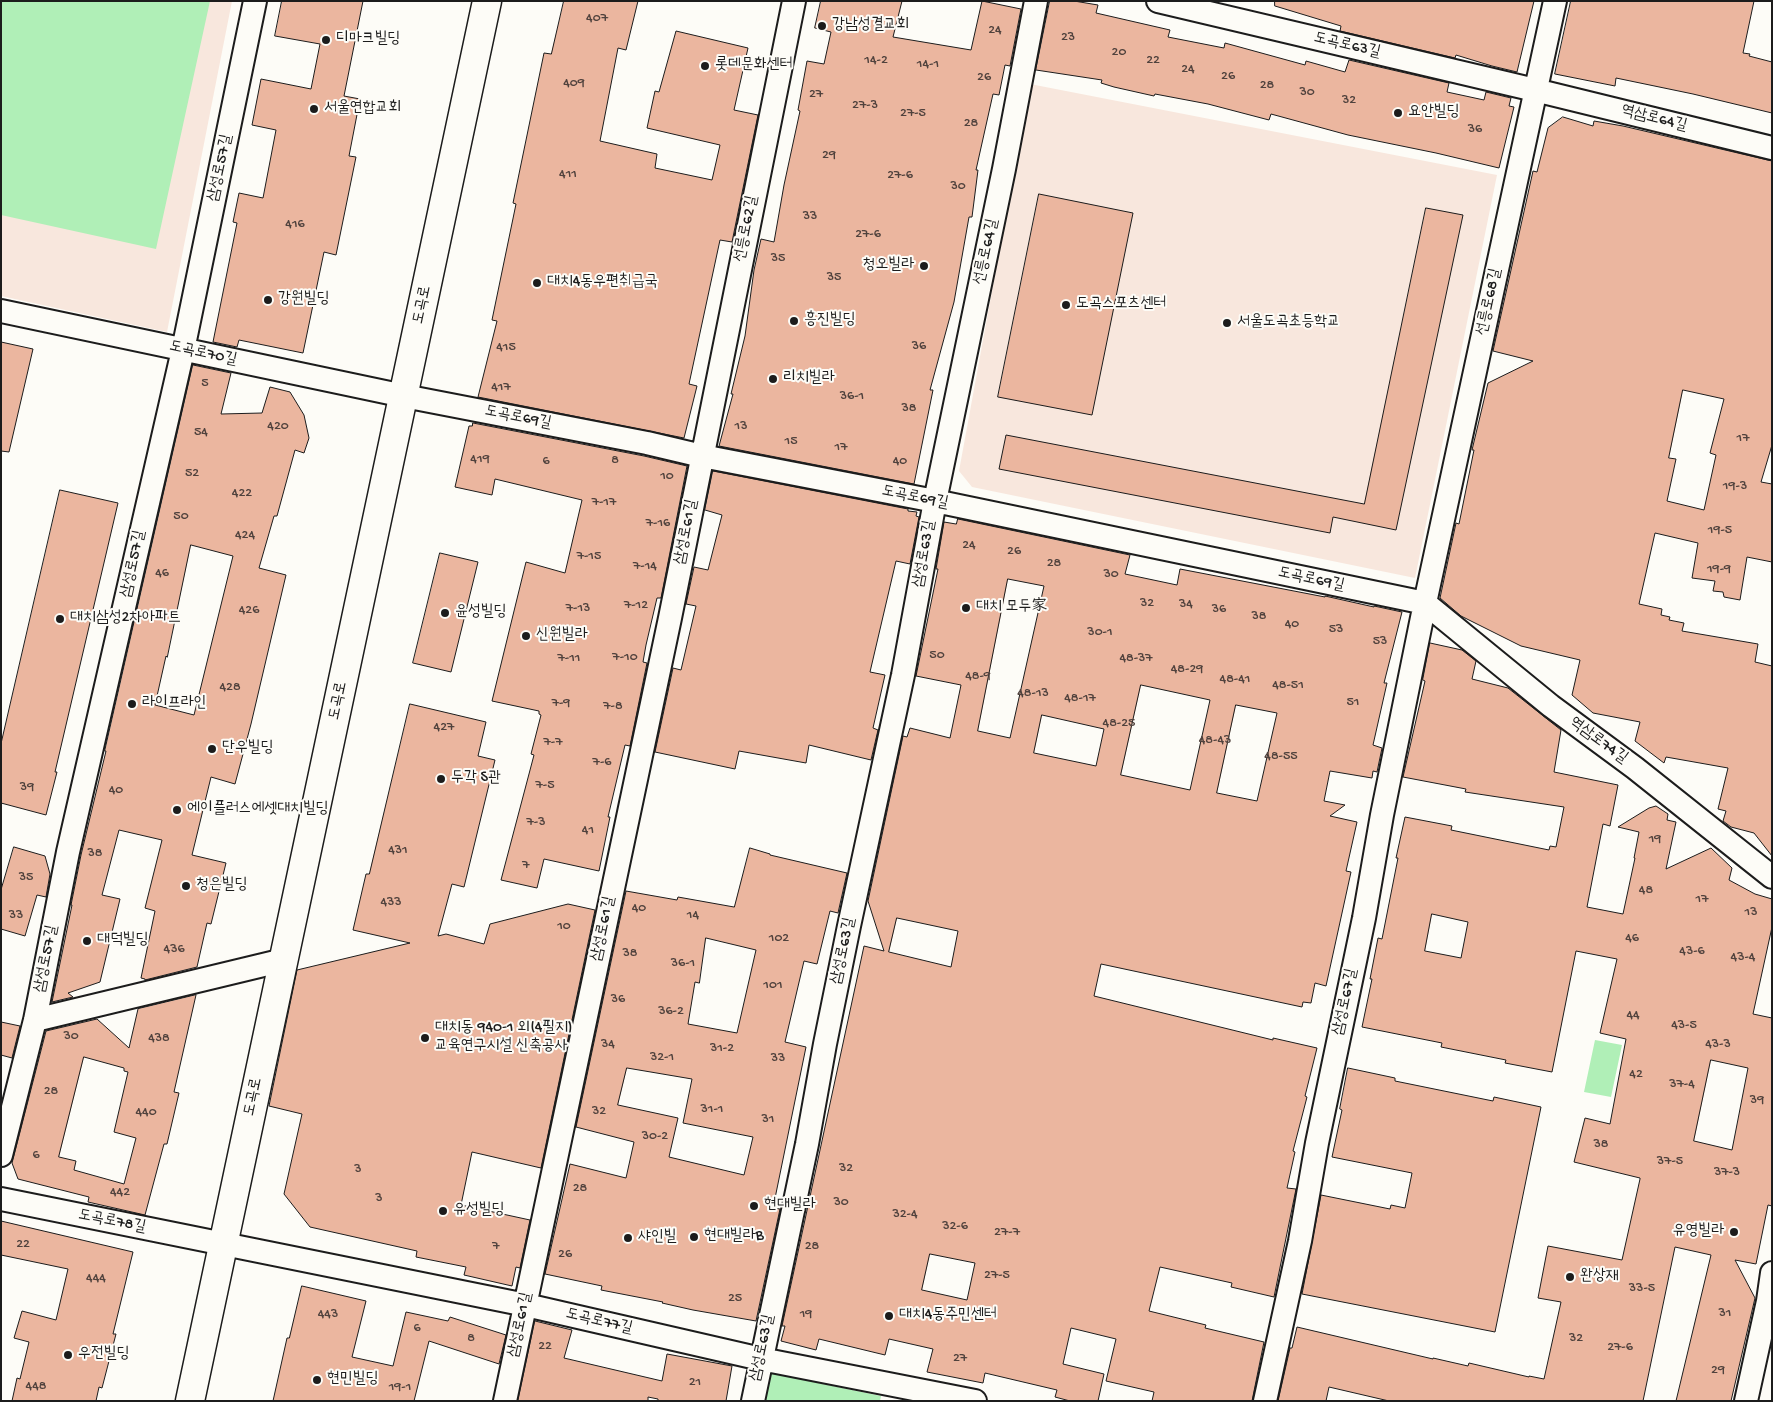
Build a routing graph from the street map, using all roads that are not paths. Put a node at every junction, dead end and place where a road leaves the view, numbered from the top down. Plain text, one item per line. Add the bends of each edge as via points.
1 (255, 1) edge
2 (487, 1) edge
3 (794, 1) edge
4 (1036, 1) edge
5 (1158, 1) edge
6 (1555, 1) edge
7 (1535, 90) junction
8 (1772, 148) edge
9 (1, 311) edge
10 (183, 350) junction
11 (404, 396) junction
12 (702, 456) junction
13 (935, 501) junction
14 (1425, 603) junction
15 (1772, 877) edge
16 (284, 960) junction
17 (35, 1020) junction
18 (1, 1155) edge
19 (1, 1199) edge
20 (222, 1244) junction
21 (1772, 1273) edge
22 (526, 1305) junction
23 (761, 1359) junction
24 (190, 1401) edge
25 (505, 1401) edge
26 (753, 1401) edge
27 (975, 1401) edge
28 (1265, 1401) edge
29 (1746, 1401) edge

1 - 10 street, 삼성로57길
2 - 11 main road, 도곡로
3 - 12 street, 선릉로62길
4 - 13 street, 선릉로64길
5 - 7 street, 도곡로63길
6 - 7 street, 선릉로68길
7 - 8 street, 역삼로64길
7 - 14 street, 선릉로68길
9 - 10 street, 도곡로70길
10 - 11 street, 도곡로70길
10 - 17 street, 삼성로57길 via 68,852
11 - 12 street, 도곡로69길
11 - 16 main road, 도곡로
12 - 13 street, 도곡로69길
12 - 22 street, 삼성로61길
13 - 14 street, 도곡로69길
13 - 23 street, 삼성로63길 via 903,674
14 - 15 street, 역삼로74길
14 - 28 street, 삼성로67길 via 1300,1241
16 - 17 street
16 - 20 main road, 도곡로
17 - 18 street, 삼성로57길
19 - 20 street, 도곡로78길
20 - 22 street, 도곡로77길
20 - 24 main road, 도곡로
21 - 29 street
22 - 23 street, 도곡로77길
22 - 25 street, 삼성로61길
23 - 26 street, 삼성로63길
23 - 27 street, 도곡로77길

